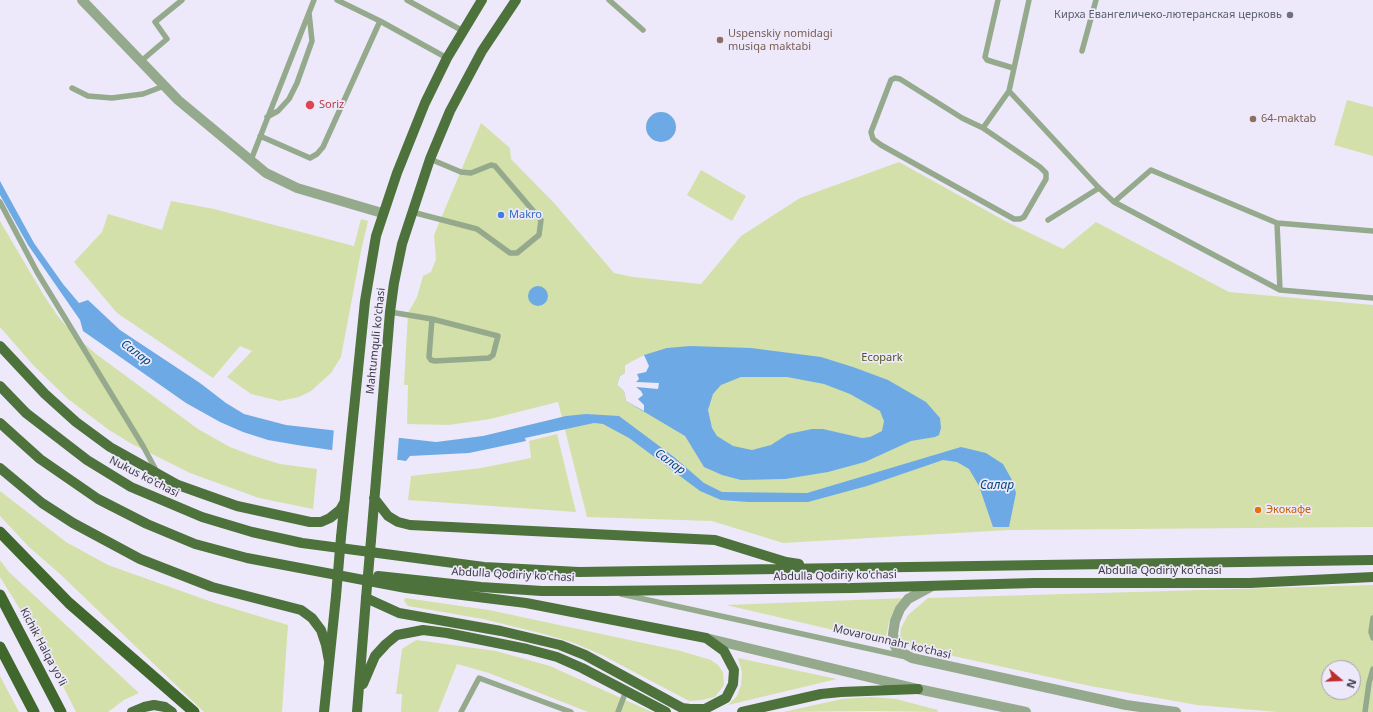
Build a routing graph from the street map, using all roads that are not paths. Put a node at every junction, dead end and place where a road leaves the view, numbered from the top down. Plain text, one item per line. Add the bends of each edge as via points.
1 (82, 0) edge
2 (182, 0) edge
3 (314, 0) edge
4 (337, 0) edge
5 (407, 0) edge
6 (482, 0) edge
7 (516, 0) edge
8 (609, 0) edge
9 (998, 0) edge
10 (1029, 0) edge
11 (1096, 0) edge
12 (309, 12) junction
13 (380, 21) junction
14 (643, 30) dead end
15 (463, 31) junction
16 (1082, 51) dead end
17 (447, 58) junction
18 (140, 62) junction
19 (1013, 68) junction
20 (164, 86) junction
21 (72, 88) dead end
22 (1008, 91) junction
23 (267, 117) junction
24 (983, 128) junction
25 (260, 136) junction
26 (430, 159) junction
27 (251, 160) junction
28 (1099, 188) junction
29 (0, 202) edge
30 (1114, 202) junction
31 (412, 212) junction
32 (382, 213) junction
33 (1048, 220) dead end
34 (1277, 223) junction
35 (1373, 231) edge
36 (1280, 290) junction
37 (1373, 298) edge
38 (390, 312) junction
39 (432, 319) junction
40 (0, 346) edge
41 (0, 386) edge
42 (0, 423) edge
43 (0, 468) edge
44 (158, 475) junction
45 (345, 497) junction
46 (374, 498) junction
47 (0, 532) edge
48 (302, 543) joint
49 (1373, 560) edge
50 (299, 567) junction
51 (826, 568) junction
52 (1373, 577) edge
53 (934, 586) junction
54 (604, 591) junction
55 (0, 595) edge
56 (366, 598) junction
57 (1373, 618) edge
58 (706, 638) junction
59 (1373, 638) edge
60 (0, 647) edge
61 (912, 658) junction
62 (329, 661) junction
63 (1373, 669) edge
64 (918, 689) junction
65 (626, 691) junction
66 (359, 695) junction
67 (34, 712) edge
68 (61, 712) edge
69 (132, 712) edge
70 (172, 712) edge
71 (194, 712) edge
72 (324, 712) edge
73 (358, 712) edge
74 (461, 712) edge
75 (571, 712) edge
76 (618, 712) edge
77 (666, 712) edge
78 (742, 712) edge
79 (1026, 712) edge
80 (1176, 712) edge
81 (1365, 712) edge

1 - 18 street
2 - 18 lane via 155,22 167,39
3 - 12 lane
4 - 13 lane
5 - 15 lane
6 - 15 main road, Mahtumquli ko'chasi
7 - 26 main road, Mahtumquli ko'chasi via 473,65
8 - 14 lane
9 - 19 lane via 985,57
10 - 19 lane
11 - 16 lane
12 - 23 lane
12 - 23 lane via 312,41 297,83 278,112
13 - 17 lane
13 - 25 lane via 318,154 310,158
15 - 17 main road, Mahtumquli ko'chasi
17 - 32 main road, Mahtumquli ko'chasi via 417,122
18 - 20 street
19 - 22 lane
20 - 21 lane via 143,94 112,98 88,96
20 - 27 street
22 - 24 lane
22 - 28 lane
23 - 25 lane
24 - 24 lane via 1046,173 1046,179 1020,219 1014,219 881,145 873,139 871,132 891,80 895,78
25 - 27 lane
26 - 31 main road, Mahtumquli ko'chasi
26 - 31 lane via 461,172 471,173 491,165 495,166 541,220 538,235 517,253 510,253 477,229
27 - 32 street via 278,180 297,188
28 - 30 lane
28 - 33 lane
29 - 44 lane via 37,272 144,446
30 - 34 lane via 1150,170
30 - 36 lane
31 - 38 main road, Mahtumquli ko'chasi via 396,271
32 - 45 main road, Mahtumquli ko'chasi via 370,269
34 - 35 lane
34 - 36 lane
36 - 37 lane
38 - 39 lane
38 - 46 main road, Mahtumquli ko'chasi
39 - 39 lane via 498,336 493,355 489,358 431,360
40 - 44 main road via 41,390 76,422 110,447
41 - 48 main road, Nukus ko'chasi via 26,413 65,445 131,487 202,518
42 - 50 main road via 40,459 79,487 147,524 196,544 247,558
43 - 62 main road via 42,503 140,559 212,587 301,610 312,618 321,630
44 - 45 main road via 215,500 310,522 321,522 330,518 340,510
45 - 62 main road, Mahtumquli ko'chasi, bridge
46 - 51 main road via 388,516 410,525 714,540 786,562
46 - 56 main road, Mahtumquli ko'chasi, bridge
47 - 71 highway via 69,603
48 - 51 main road, Abdulla Qodiriy ko'chasi via 484,567 547,571
49 - 51 main road, Abdulla Qodiriy ko'chasi
50 - 54 main road, Abdulla Qodiriy ko'chasi via 481,587 542,591
50 - 58 main road via 406,588 564,609
52 - 53 main road, Abdulla Qodiriy ko'chasi via 1250,583 1034,583
53 - 54 main road, Abdulla Qodiriy ko'chasi
53 - 61 street via 908,599 895,621 895,646 897,650
54 - 61 lane, Movarounnahr ko'chasi
55 - 68 highway, Kichik Halqa yo'li
56 - 58 main road via 400,613 502,631 567,648 585,655 682,708 690,709 705,709 719,703 726,698 733,684 734,670 729,657
56 - 66 main road, Mahtumquli ko'chasi
57 - 59 lane
58 - 64 street
60 - 67 highway
61 - 80 street, Movarounnahr ko'chasi via 1126,705
62 - 72 main road, Mahtumquli ko'chasi
63 - 81 lane
64 - 78 main road via 820,694
64 - 79 street
65 - 66 main road via 569,662 542,653 447,633 417,630 397,635 386,644 376,656
65 - 76 lane
65 - 77 main road
66 - 73 main road, Mahtumquli ko'chasi
69 - 70 main road via 154,705
74 - 75 lane via 479,678

